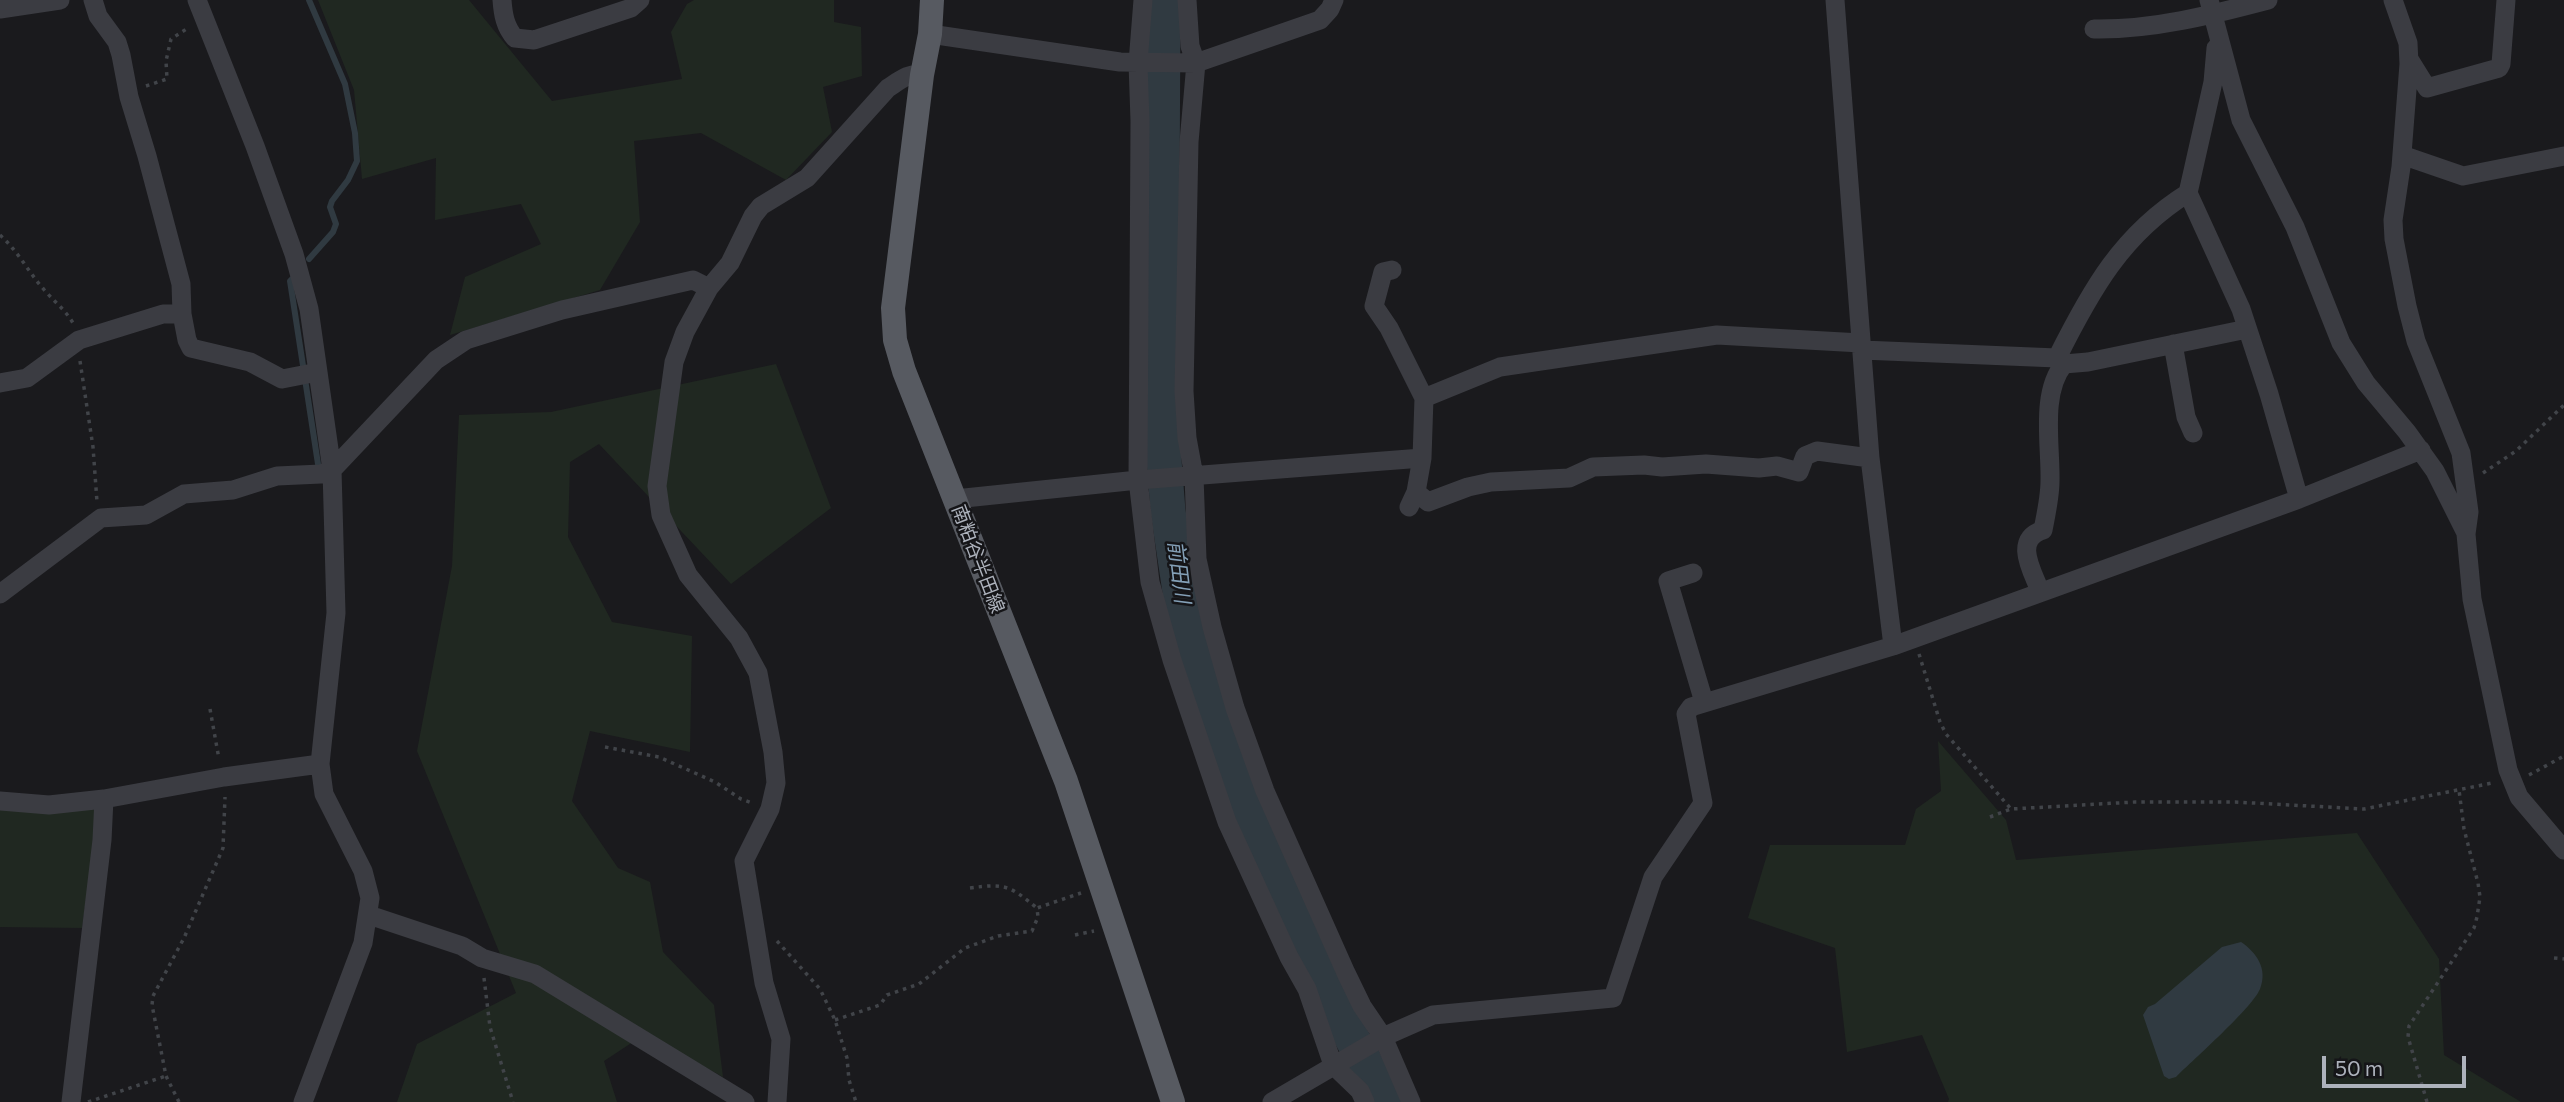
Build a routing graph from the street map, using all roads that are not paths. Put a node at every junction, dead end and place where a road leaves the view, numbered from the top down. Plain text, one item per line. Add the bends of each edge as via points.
1 (60, 0) edge
2 (93, 0) edge
3 (197, 0) edge
4 (502, 0) edge
5 (640, 0) edge
6 (932, 0) edge
7 (1143, 0) edge
8 (1187, 0) edge
9 (1334, 0) edge
10 (1835, 0) edge
11 (2268, 0) edge
12 (2393, 0) edge
13 (2506, 0) edge
14 (0, 9) edge
15 (2213, 16) edge
16 (2094, 29) dead end
17 (930, 34) junction
18 (2408, 58) junction
19 (1138, 63) junction
20 (1191, 63) junction
21 (922, 75) junction
22 (2402, 155) junction
23 (2564, 156) edge
24 (2188, 193) junction
25 (1392, 270) dead end
26 (709, 288) junction
27 (182, 314) junction
28 (2247, 329) junction
29 (2174, 344) junction
30 (1862, 347) junction
31 (2060, 361) junction
32 (318, 372) junction
33 (0, 383) edge
34 (1424, 398) junction
35 (2193, 433) dead end
36 (2421, 450) junction
37 (1422, 458) junction
38 (1870, 458) junction
39 (332, 470) junction
40 (1189, 477) junction
41 (1143, 480) junction
42 (955, 499) junction
43 (2299, 499) junction
44 (2466, 534) junction
45 (1693, 573) dead end
46 (2040, 591) junction
47 (0, 594) edge
48 (1893, 646) junction
49 (1704, 702) junction
50 (320, 764) junction
51 (104, 799) junction
52 (0, 801) edge
53 (2564, 850) edge
54 (369, 915) junction
55 (1383, 1037) junction
56 (1333, 1065) junction
57 (71, 1102) edge
58 (303, 1102) edge
59 (745, 1102) edge
60 (777, 1102) edge
61 (1173, 1102) edge
62 (1272, 1102) edge
63 (1364, 1102) edge
64 (1411, 1102) edge

1 - 14 street
2 - 27 street via 121,55 181,285
3 - 32 street via 295,254
4 - 5 street via 509,31 515,38 534,40 631,8
6 - 17 main road, 南粕谷半田線
7 - 19 street
8 - 20 street
9 - 20 street via 1320,20
10 - 30 street
11 - 15 street
12 - 18 street via 2408,43
13 - 18 street via 2499,68 2427,88
15 - 16 street via 2126,30
15 - 24 street via 2214,75
15 - 36 street via 2241,120 2295,227 2342,343 2366,383
17 - 19 street
17 - 21 main road, 南粕谷半田線
18 - 22 street
19 - 20 street
19 - 41 street
20 - 40 street via 1184,391
21 - 26 street via 904,78 888,88 807,178 761,206 745,228 730,263
21 - 42 main road, 南粕谷半田線 via 899,248 895,340
22 - 23 street via 2463,176
22 - 44 street via 2394,239 2416,341 2461,453 2469,512
24 - 28 street
24 - 31 street via 2143,225 2123,247 2091,292
25 - 34 street via 1383,272 1374,306
26 - 39 street via 693,280 650,289 466,340 436,359
26 - 60 street via 674,362 657,486 661,515 688,575 739,638 758,673 776,783 770,809 744,861 780,1039
27 - 32 street via 191,348 250,362 282,379
27 - 33 street via 163,314 79,340 27,378
28 - 29 street
28 - 43 street
29 - 31 street via 2088,362
29 - 35 street via 2186,417
30 - 31 street
30 - 34 street via 1717,335 1500,367
30 - 38 street
31 - 46 street via 2049,415 2050,485 2043,530 2027,540 2026,552
32 - 39 street
34 - 37 street
36 - 43 street
36 - 44 street
37 - 38 street via 1413,500 1428,502 1491,482 1569,478 1592,467 1706,464 1799,472 1805,456 1817,451
37 - 40 street
38 - 48 street
39 - 47 street via 277,476 233,490 184,494 146,516 101,518
39 - 50 street via 336,613
40 - 41 street
40 - 55 street via 1197,559 1235,708 1265,791 1346,973
41 - 42 street
41 - 56 street via 1150,582 1171,660 1227,822 1307,989
42 - 61 main road, 南粕谷半田線 via 1066,781
43 - 46 street
44 - 53 street via 2472,599 2513,783 2519,797
45 - 49 street via 1668,581
46 - 48 street
48 - 49 street
49 - 55 street via 1691,706 1686,714 1703,803 1653,877 1613,998 1433,1015
50 - 51 street
50 - 54 street via 324,794 363,871
51 - 52 street via 49,805
51 - 57 street
54 - 58 street via 363,943
54 - 59 street via 536,974
55 - 56 street
55 - 64 street
56 - 62 street
56 - 63 street via 1360,1091

